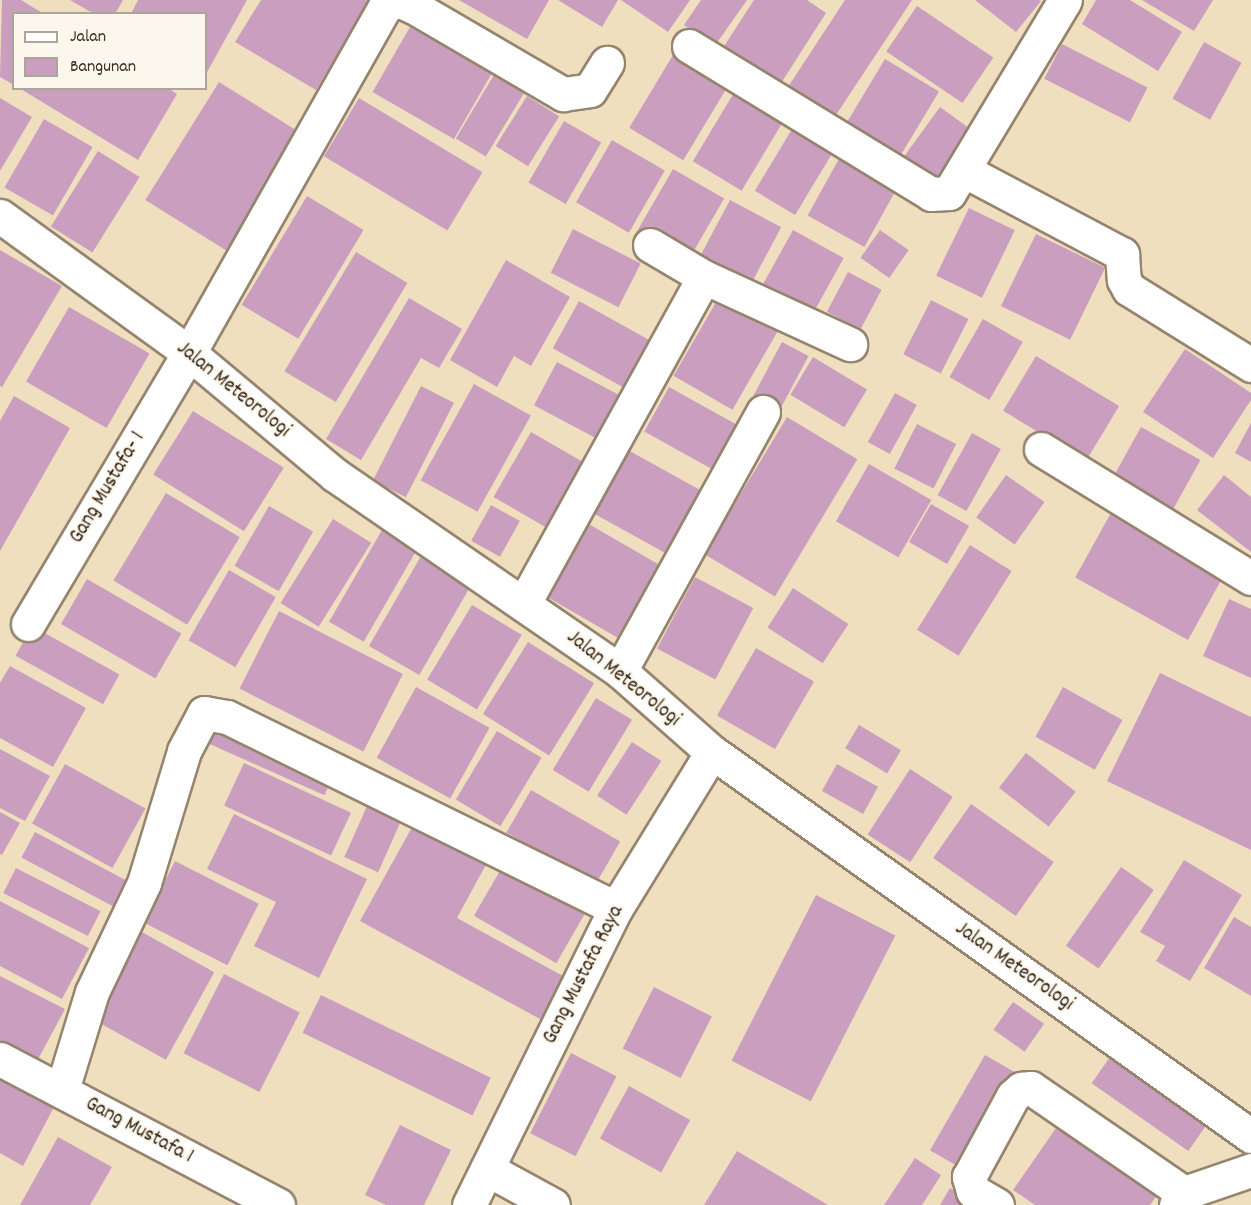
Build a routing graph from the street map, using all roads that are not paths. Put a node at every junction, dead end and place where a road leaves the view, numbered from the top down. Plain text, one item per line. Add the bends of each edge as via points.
1 (1065, 0) edge
2 (689, 46) dead end
3 (607, 63) dead end
4 (965, 171) junction
5 (0, 216) edge
6 (650, 245) dead end
7 (704, 277) junction
8 (850, 344) dead end
9 (189, 353) junction
10 (1251, 365) edge
11 (763, 412) dead end
12 (1041, 449) dead end
13 (1251, 578) edge
14 (524, 603) junction
15 (28, 624) dead end
16 (620, 671) junction
17 (712, 752) junction
18 (616, 908) junction
19 (0, 1059) edge
20 (62, 1090) junction
21 (1251, 1136) edge
22 (487, 1169) junction
23 (1251, 1170) edge
24 (1180, 1199) edge
25 (278, 1205) edge
26 (469, 1205) edge
27 (553, 1205) edge
28 (997, 1205) edge

1 - 4 street
2 - 4 street via 931,194 949,193
3 - 9 street, Gang Mustafa- 1 via 590,90 563,94 414,7 398,0 385,6
4 - 10 street via 1122,254 1124,280 1130,289
5 - 9 street, Jalan Meteorologi
6 - 7 street
7 - 8 street
7 - 14 street
9 - 14 street, Jalan Meteorologi via 335,475
9 - 15 street, Gang Mustafa- 1
11 - 16 street
12 - 13 street
14 - 16 street, Jalan Meteorologi
16 - 17 street, Jalan Meteorologi
17 - 18 street, Gang Mustafa Raya
17 - 21 street, Jalan Meteorologi
18 - 20 street via 227,717 204,713 184,751 144,883 92,992
18 - 22 street, Gang Mustafa Raya
19 - 20 street, Gang Mustafa 1
20 - 25 street, Gang Mustafa 1
22 - 26 street, Gang Mustafa Raya
22 - 27 street
23 - 24 street
24 - 28 street via 1031,1088 1021,1089 1013,1096 969,1178 973,1191

